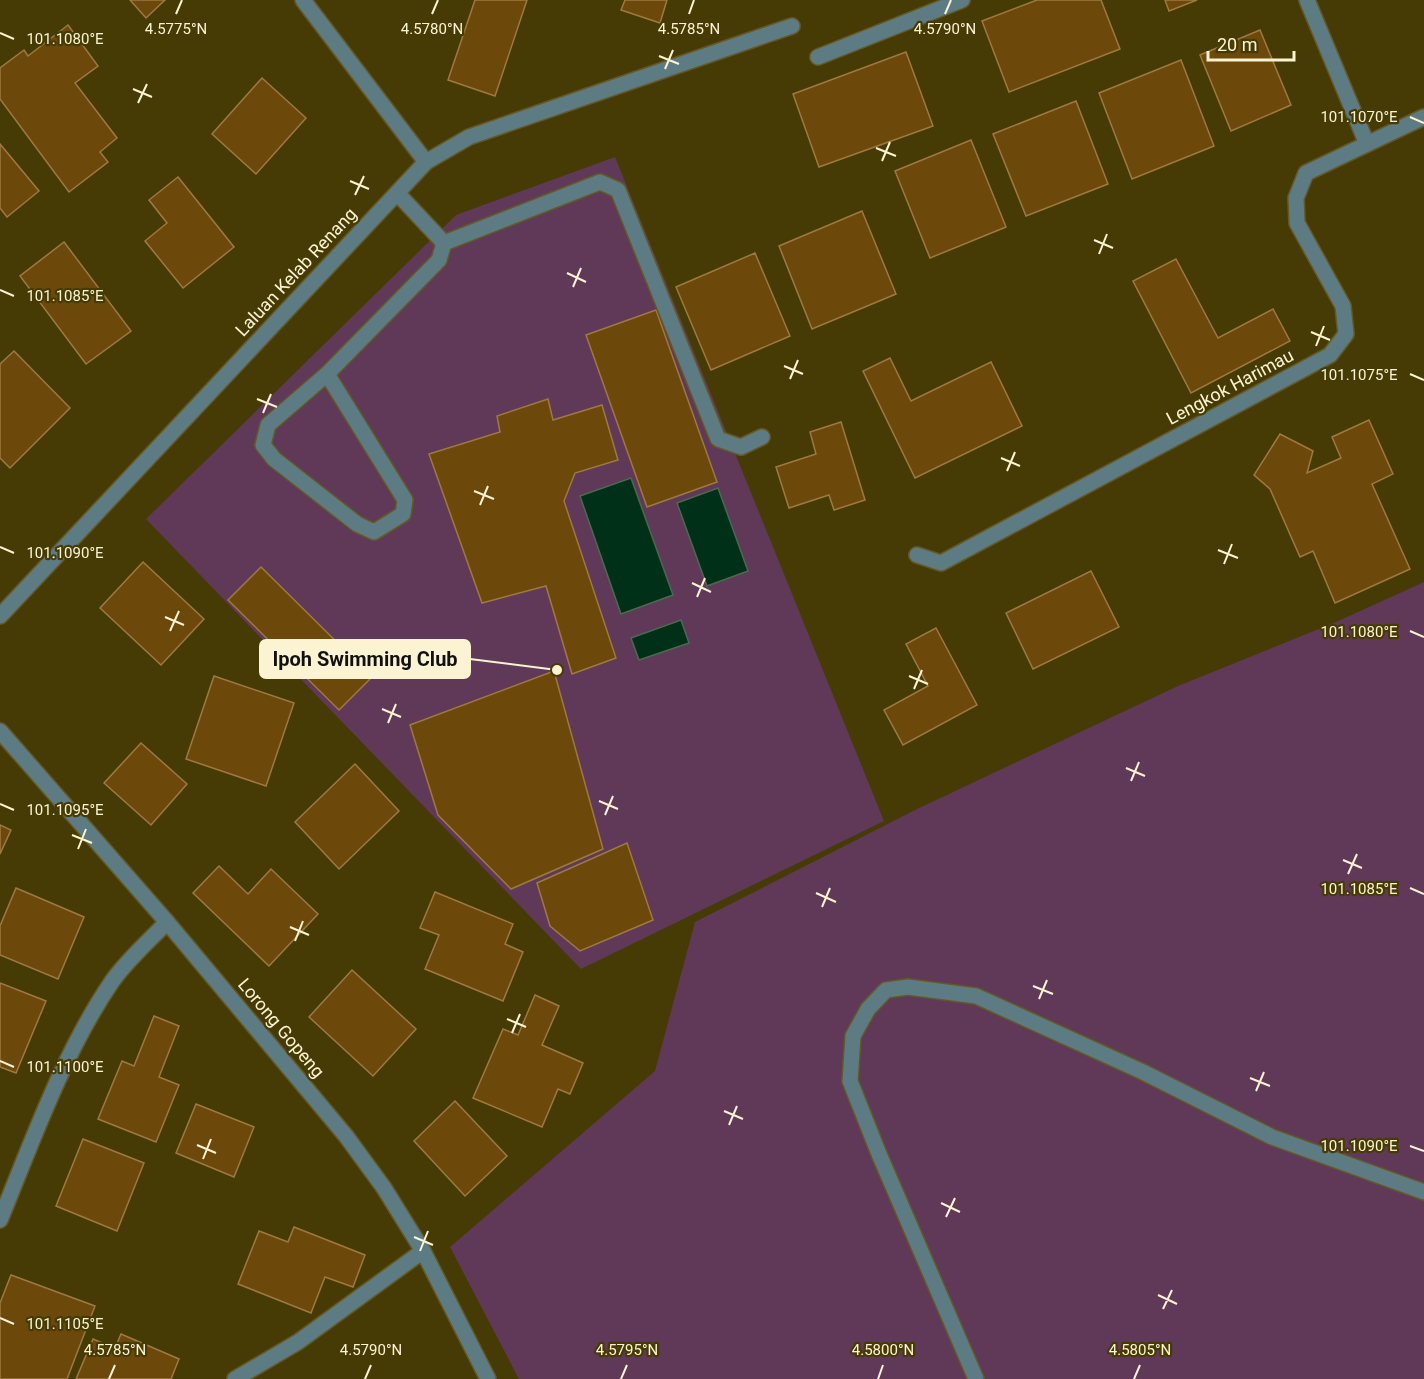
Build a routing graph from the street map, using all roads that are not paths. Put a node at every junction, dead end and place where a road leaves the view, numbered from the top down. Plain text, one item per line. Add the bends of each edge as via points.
1 (303, 0) edge
2 (962, 0) edge
3 (1307, 0) edge
4 (792, 26) dead end
5 (818, 57) dead end
6 (1424, 117) edge
7 (1367, 144) junction
8 (426, 162) junction
9 (397, 193) junction
10 (444, 243) junction
11 (327, 374) junction
12 (762, 437) dead end
13 (917, 555) dead end
14 (0, 616) edge
15 (0, 731) edge
16 (167, 922) junction
17 (1424, 1192) edge
18 (0, 1220) edge
19 (423, 1251) junction
20 (235, 1379) edge
21 (488, 1379) edge
22 (976, 1379) edge

1 - 8 street
2 - 5 street
3 - 7 street
4 - 8 street, Laluan Kelab Renang via 469,137
6 - 7 street, Lengkok Harimau
7 - 13 street, Lengkok Harimau via 1306,173 1296,198 1297,223 1343,306 1346,334 1330,355 941,563
8 - 9 street, Laluan Kelab Renang
9 - 10 street
9 - 14 street, Laluan Kelab Renang
10 - 11 street via 439,260
10 - 12 street via 600,182 618,190 718,439 741,447
11 - 11 street via 268,425 263,445 292,474 357,524 375,532 403,514 405,500
15 - 16 street, Lorong Gopeng
16 - 18 street via 112,982 85,1029 53,1091
16 - 19 street, Lorong Gopeng via 345,1136 384,1188
17 - 22 street via 1272,1137 1143,1072 976,996 908,987 886,990 853,1036 850,1081
19 - 20 street via 298,1342
19 - 21 street, Lorong Gopeng

